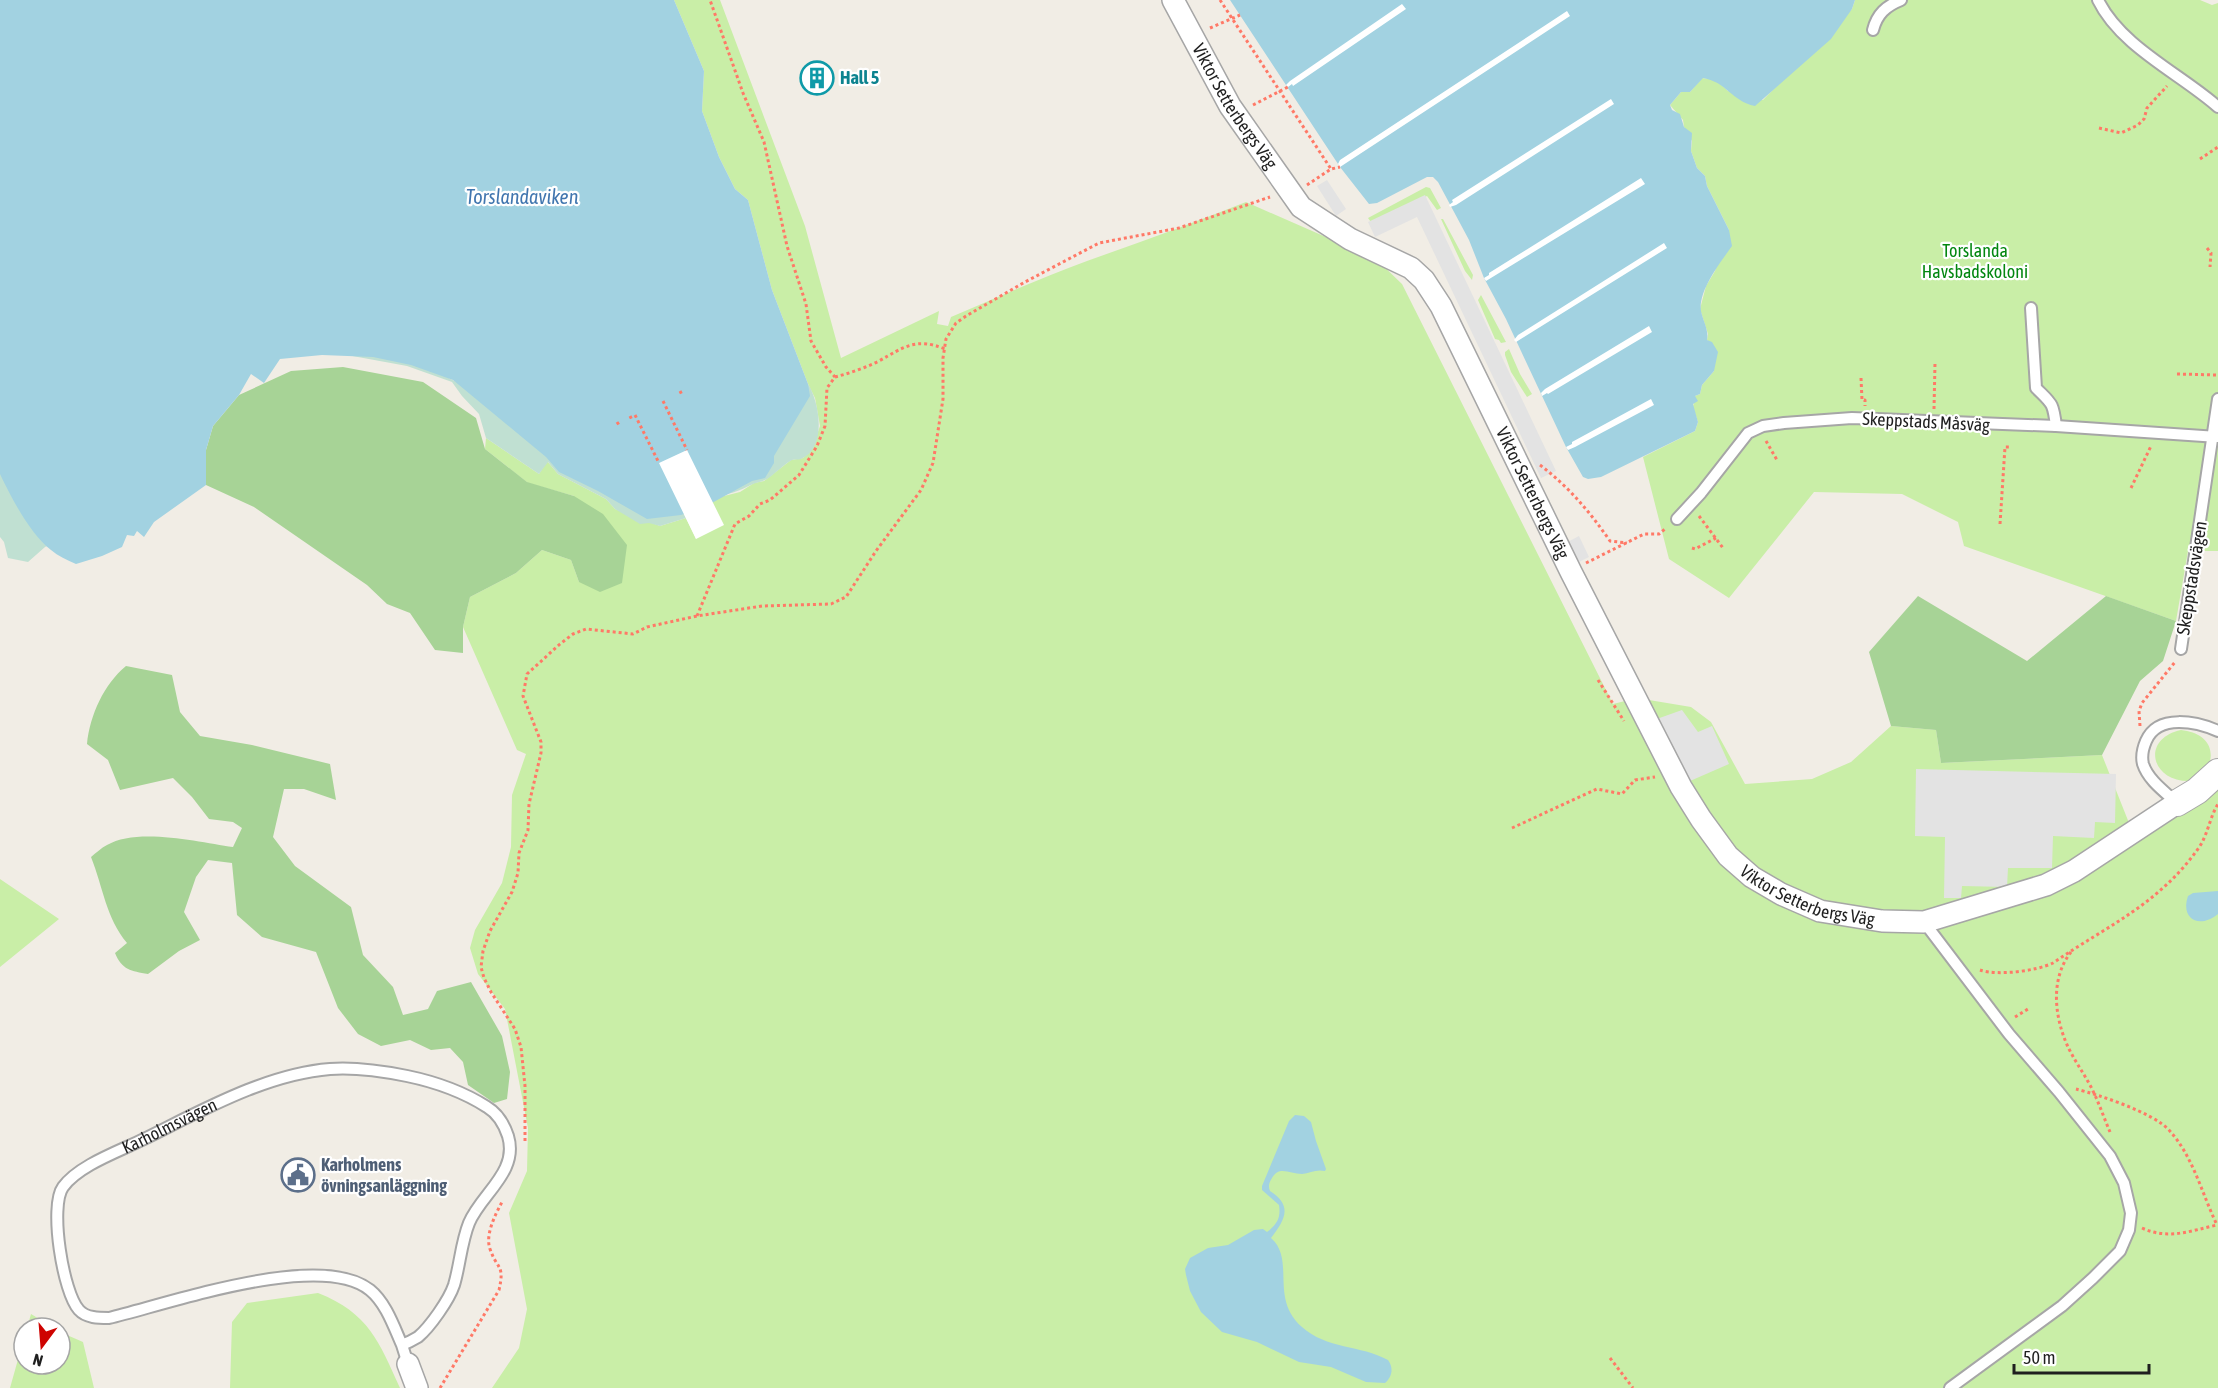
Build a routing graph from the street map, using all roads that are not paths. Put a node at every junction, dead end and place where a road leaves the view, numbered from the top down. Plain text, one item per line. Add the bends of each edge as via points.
1 (1173, 0) edge
2 (1901, 0) edge
3 (2098, 0) edge
4 (1873, 30) dead end
5 (2218, 107) edge
6 (2031, 308) dead end
7 (2218, 399) edge
8 (2056, 426) junction
9 (2216, 436) edge
10 (1677, 519) road end
11 (2181, 649) road end
12 (2218, 731) edge
13 (2218, 772) edge
14 (2177, 803) junction
15 (1924, 922) junction
16 (405, 1355) junction
17 (417, 1388) edge
18 (1950, 1388) edge

1 - 15 street, Viktor Setterbergs Väg via 1236,114 1301,207 1350,238 1411,268 1442,306 1571,572 1678,779 1728,856 1752,877 1820,911 1882,921
2 - 4 lane via 1882,10
3 - 5 lane via 2126,35
6 - 8 lane via 2036,388 2053,405
7 - 9 lane, Skeppstadsvägen
8 - 9 lane, Skeppstads Måsväg
8 - 10 lane, Skeppstads Måsväg via 1866,419 1804,421 1759,428 1739,442
9 - 11 lane, Skeppstadsvägen
12 - 14 lane via 2197,723 2175,722 2149,734 2143,752 2144,766
13 - 14 street
14 - 15 street, Viktor Setterbergs Väg via 2046,885
15 - 18 lane via 2008,1034 2110,1156 2124,1183 2131,1214 2120,1251 2093,1278 2062,1306
16 - 16 lane, Karholmsvägen via 377,1297 353,1281 334,1276 299,1276 218,1289 109,1318 92,1317 79,1310 72,1299 60,1252 56,1222 62,1188 97,1162 189,1116 240,1093 298,1074 330,1069 384,1071 463,1093 490,1108 504,1125 510,1142 509,1158 469,1224 453,1287
16 - 17 street, Karholmsvägen

